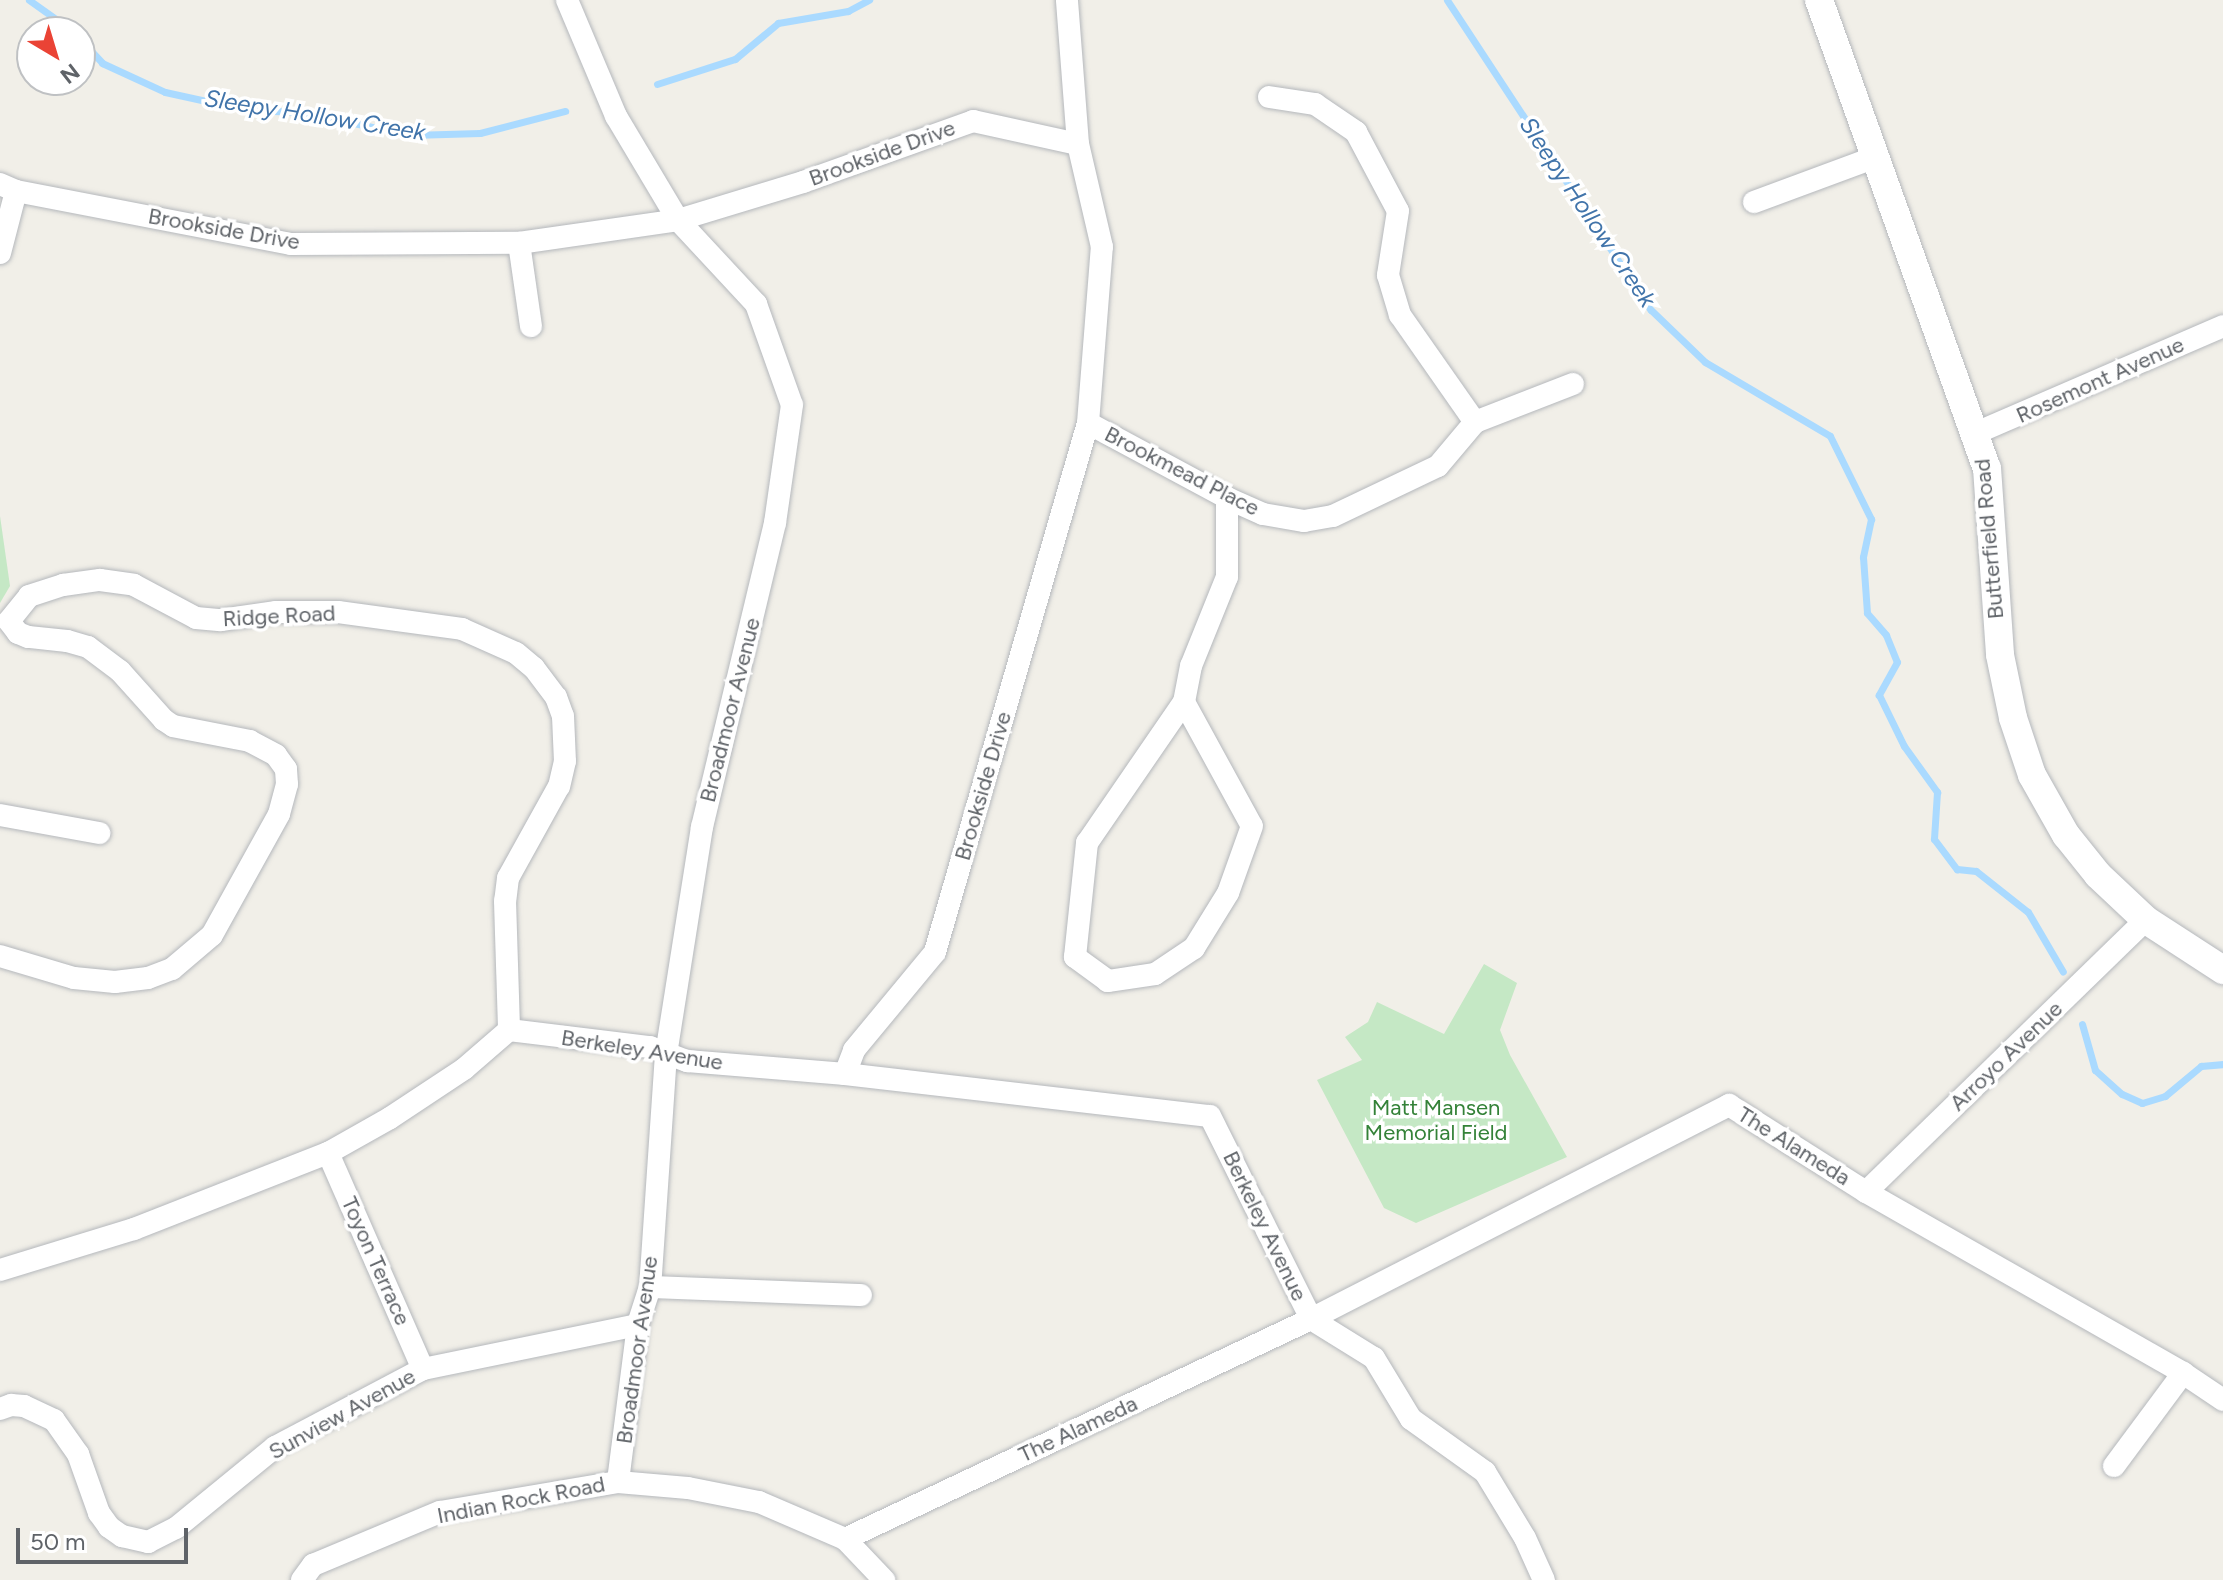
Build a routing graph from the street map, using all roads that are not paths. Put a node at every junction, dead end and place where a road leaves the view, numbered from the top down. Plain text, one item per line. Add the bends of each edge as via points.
1 (567, 0) edge
2 (1067, 0) edge
3 (1819, 0) edge
4 (1269, 97) dead end
5 (1078, 144) junction
6 (1873, 158) junction
7 (8, 188) edge
8 (1754, 202) dead end
9 (678, 220) junction
10 (519, 243) junction
11 (0, 253) edge
12 (531, 326) dead end
13 (2223, 326) edge
14 (1573, 384) dead end
15 (1475, 422) junction
16 (1088, 423) junction
17 (1976, 433) junction
18 (1227, 498) junction
19 (5, 622) edge
20 (1184, 702) junction
21 (0, 815) edge
22 (99, 833) dead end
23 (2146, 920) junction
24 (0, 956) edge
25 (2223, 970) edge
26 (509, 1030) junction
27 (666, 1054) junction
28 (845, 1074) junction
29 (328, 1153) junction
30 (1866, 1192) junction
31 (0, 1270) edge
32 (650, 1287) junction
33 (861, 1295) dead end
34 (1311, 1319) junction
35 (638, 1325) junction
36 (423, 1369) junction
37 (2183, 1373) junction
38 (2223, 1400) edge
39 (0, 1409) edge
40 (2114, 1466) dead end
41 (618, 1482) junction
42 (845, 1539) junction
43 (302, 1580) edge
44 (884, 1580) edge
45 (1544, 1580) edge

1 - 9 street, Broadmoor Avenue via 616,116
2 - 5 street
3 - 6 street, Butterfield Road
4 - 15 street via 1315,104 1356,132 1398,211 1388,275 1400,315
5 - 9 street, Brookside Drive via 973,121
5 - 16 street, Brookside Drive via 1102,247
6 - 8 street
6 - 17 street, Butterfield Road
7 - 10 street, Brookside Drive via 291,244
7 - 11 street
9 - 10 street, Brookside Drive
9 - 27 street, Broadmoor Avenue via 756,304 792,405 775,523 702,827
10 - 12 street
13 - 17 street, Rosemont Avenue
14 - 15 street, Brookmead Place
15 - 18 street, Brookmead Place via 1438,466 1333,516 1304,521 1263,514
16 - 18 street, Brookmead Place
16 - 28 street, Brookside Drive via 935,952 854,1050
17 - 23 street, Butterfield Road via 1987,468 2000,655 2032,775 2066,835 2098,875
18 - 20 street via 1227,577 1191,666
19 - 24 street, Ridge Road via 28,637 88,647 120,671 173,726 250,741 276,755 286,769 287,784 279,814 212,935 172,969 115,982 74,978
19 - 26 street, Ridge Road via 29,596 100,580 134,585 196,618 338,612 462,629 516,653 556,697 563,716 565,761 559,786 508,878
20 - 20 street via 1087,843 1075,957 1108,981 1155,974 1194,948 1228,893 1252,826
21 - 22 street
23 - 25 street, Butterfield Road
23 - 30 street, Arroyo Avenue
26 - 27 street, Berkeley Avenue via 650,1047
26 - 29 street via 464,1069
27 - 28 street, Berkeley Avenue via 687,1061
27 - 32 street, Broadmoor Avenue
28 - 34 street, Berkeley Avenue via 1210,1116
29 - 31 street via 134,1229
29 - 36 street, Toyon Terrace
30 - 34 street, The Alameda via 1729,1105
30 - 37 street, The Alameda
32 - 33 street
32 - 35 street, Broadmoor Avenue
34 - 42 street, The Alameda
34 - 45 street via 1374,1358 1411,1419 1485,1472
35 - 36 street, Sunview Avenue
35 - 41 street, Broadmoor Avenue
36 - 39 street, Sunview Avenue via 275,1447 176,1528 148,1542 109,1527 78,1454 54,1420 24,1406
37 - 38 street, The Alameda
37 - 40 street
41 - 42 street, Indian Rock Road via 759,1502
41 - 43 street, Indian Rock Road via 440,1512 313,1565
42 - 44 street

